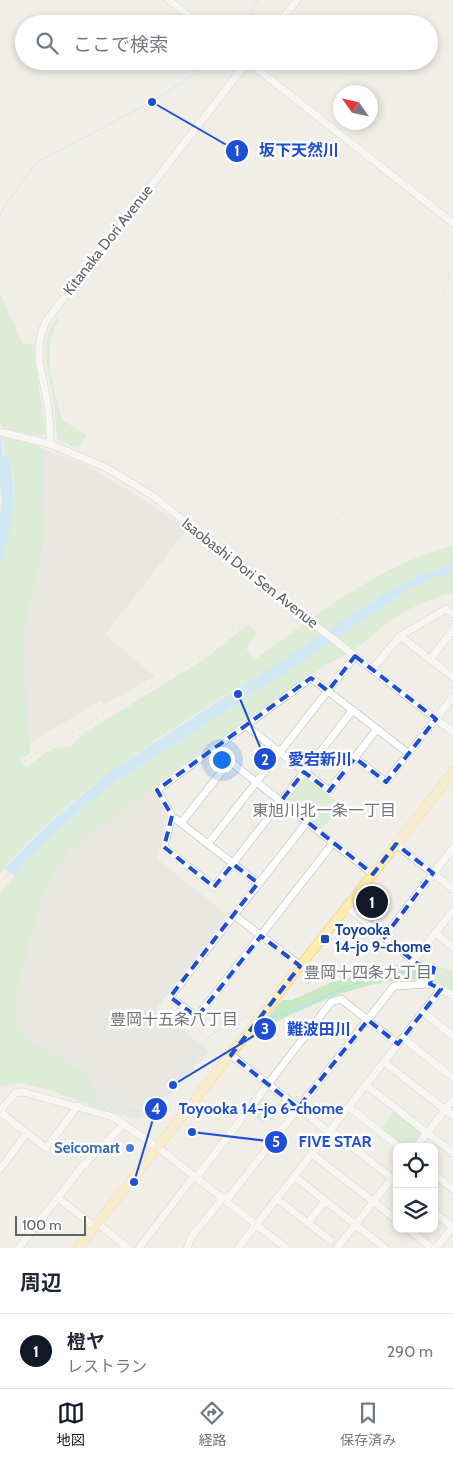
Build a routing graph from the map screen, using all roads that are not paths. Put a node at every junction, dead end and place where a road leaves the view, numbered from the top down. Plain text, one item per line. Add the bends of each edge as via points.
1 (169, 0) edge
2 (297, 0) edge
3 (188, 15) edge
4 (285, 15) edge
5 (240, 70) edge
6 (258, 70) edge
7 (453, 223) edge
8 (0, 432) edge
9 (50, 444) junction
10 (453, 614) edge
11 (453, 630) edge
12 (400, 636) junction
13 (355, 656) junction
14 (431, 658) junction
15 (372, 669) junction
16 (453, 676) edge
17 (328, 690) junction
18 (453, 697) edge
19 (353, 710) junction
20 (436, 718) junction
21 (245, 725) junction
22 (377, 729) junction
23 (453, 732) edge
24 (213, 748) junction
25 (279, 753) junction
26 (408, 753) junction
27 (355, 758) junction
28 (230, 761) junction
29 (304, 772) junction
30 (453, 772) edge
31 (257, 782) junction
32 (281, 801) junction
33 (172, 816) junction
34 (306, 822) junction
35 (182, 823) junction
36 (334, 843) junction
37 (208, 844) junction
38 (396, 844) junction
39 (453, 848) edge
40 (233, 864) junction
41 (433, 873) junction
42 (373, 874) junction
43 (258, 883) junction
44 (453, 889) edge
45 (347, 907) junction
46 (453, 911) edge
47 (234, 915) junction
48 (435, 933) junction
49 (261, 936) junction
50 (384, 937) junction
51 (453, 947) edge
52 (414, 960) junction
53 (300, 966) junction
54 (430, 982) junction
55 (442, 989) junction
56 (453, 995) edge
57 (423, 1012) junction
58 (368, 1020) junction
59 (453, 1036) edge
60 (400, 1041) junction
61 (231, 1055) junction
62 (384, 1062) junction
63 (453, 1078) edge
64 (269, 1084) junction
65 (366, 1085) junction
66 (453, 1100) edge
67 (78, 1106) junction
68 (349, 1107) junction
69 (298, 1108) junction
70 (445, 1110) junction
71 (0, 1112) edge
72 (453, 1116) edge
73 (124, 1124) junction
74 (330, 1131) junction
75 (428, 1132) junction
76 (27, 1133) junction
77 (394, 1143) edge
78 (419, 1143) edge
79 (158, 1147) junction
80 (453, 1153) edge
81 (312, 1154) junction
82 (0, 1169) edge
83 (294, 1176) junction
84 (195, 1177) junction
85 (438, 1177) edge
86 (393, 1179) edge
87 (393, 1181) edge
88 (453, 1189) edge
89 (58, 1198) junction
90 (277, 1198) junction
91 (224, 1200) junction
92 (325, 1201) junction
93 (373, 1202) junction
94 (438, 1215) edge
95 (393, 1217) edge
96 (308, 1223) junction
97 (355, 1224) junction
98 (96, 1225) junction
99 (256, 1225) junction
100 (413, 1233) edge
101 (330, 1240) dead end
102 (19, 1248) edge
103 (78, 1248) edge
104 (128, 1248) edge
105 (139, 1248) edge
106 (187, 1248) edge
107 (238, 1248) edge
108 (286, 1248) edge
109 (338, 1248) edge
110 (386, 1248) edge
111 (432, 1248) edge
112 (436, 1248) edge

1 - 3 street
2 - 4 street
5 - 9 street, Kitanaka Dori Avenue via 46,320 39,339 38,357 48,408
6 - 7 street
8 - 9 street, Isaobashi Dori Sen Avenue
9 - 13 street, Isaobashi Dori Sen Avenue via 107,468 153,496
10 - 12 street via 446,609
11 - 14 street
12 - 14 street
12 - 15 street
13 - 15 street, Isaobashi Dori Sen Avenue
13 - 17 street
14 - 16 street
15 - 20 street, Isaobashi Dori Sen Avenue
17 - 19 street
17 - 21 street via 311,678
17 - 25 street
18 - 20 street
19 - 22 street
19 - 29 street
20 - 23 street, Isaobashi Dori Sen Avenue
20 - 26 street
21 - 24 street
21 - 25 street
22 - 26 street
22 - 27 street
24 - 28 street
24 - 33 street via 157,790
25 - 29 street
25 - 31 street
26 - 27 street via 386,782
27 - 29 street via 329,791
28 - 31 street
28 - 35 street
29 - 32 street
30 - 38 main road
31 - 32 street
31 - 37 street
32 - 34 street
32 - 40 street
33 - 35 street
33 - 40 street via 164,847 214,887
34 - 36 street
34 - 43 street
35 - 37 street
36 - 42 street
36 - 49 street
37 - 40 street
38 - 41 street
38 - 42 main road
39 - 41 street
40 - 43 street
41 - 44 street
41 - 50 street
42 - 45 main road
43 - 47 street
45 - 50 street
45 - 53 main road
46 - 48 street
47 - 49 street
47 - 49 street via 170,997 197,1017
48 - 51 street
48 - 52 street
49 - 53 street
50 - 52 street
52 - 54 street via 420,966 434,968
53 - 61 main road
54 - 55 street
54 - 58 street via 394,986
55 - 56 street
55 - 57 street
57 - 59 street
57 - 60 street
58 - 60 street
58 - 64 street via 340,999 331,1002
58 - 69 street
60 - 62 street
60 - 63 street
61 - 64 street
61 - 79 main road
62 - 65 street
62 - 70 street
64 - 69 street
64 - 84 street
65 - 68 street
65 - 75 street
66 - 70 street
67 - 71 street via 32,1093 15,1092
67 - 73 street via 113,1117
67 - 76 street via 46,1148
68 - 74 street
68 - 77 street
69 - 74 street
69 - 91 street
70 - 72 street
70 - 75 street
71 - 76 street
73 - 79 street
73 - 89 street via 80,1169
74 - 81 street
74 - 86 street
75 - 78 street
75 - 80 street
76 - 82 street
79 - 84 street
79 - 98 main road
81 - 83 street
81 - 93 street
83 - 90 street
83 - 92 street
84 - 91 street
84 - 105 street
85 - 88 street
87 - 93 street
89 - 98 street
89 - 102 street
90 - 96 street
90 - 99 street
91 - 99 street
91 - 106 street via 192,1236
92 - 96 street
92 - 97 street
93 - 95 street
93 - 97 street
94 - 112 street via 453,1226
96 - 101 street
97 - 109 street
97 - 110 street
98 - 103 main road
98 - 104 street
99 - 107 street
99 - 108 street
100 - 111 street

